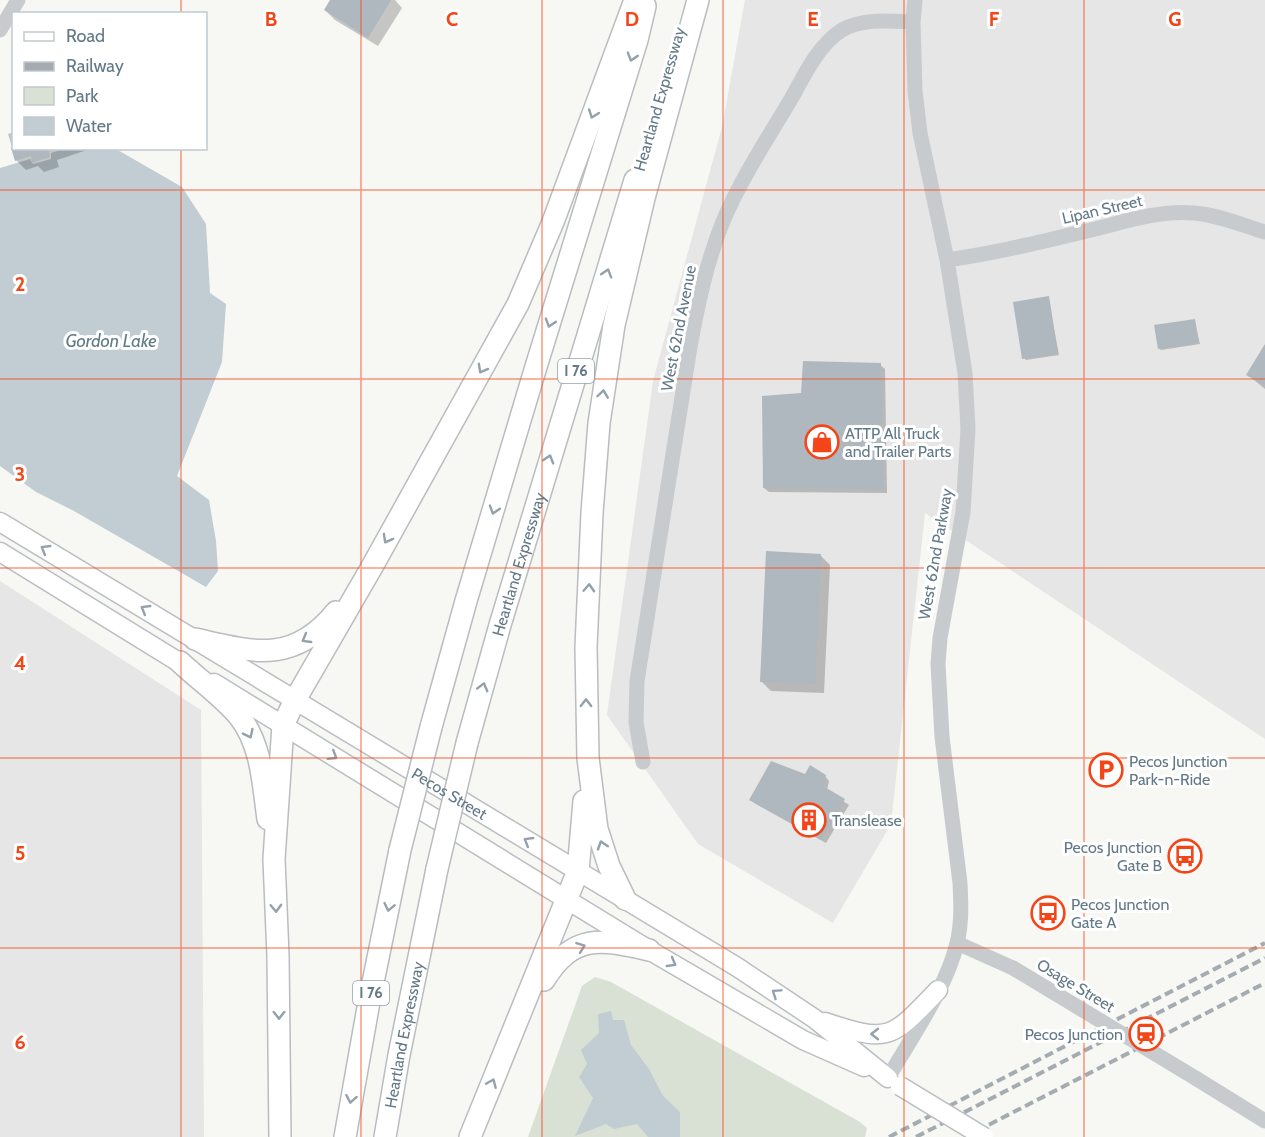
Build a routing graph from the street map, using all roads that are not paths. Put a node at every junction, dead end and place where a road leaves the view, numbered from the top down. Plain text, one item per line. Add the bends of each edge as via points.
1 (18, 0) edge
2 (635, 0) edge
3 (646, 0) edge
4 (688, 0) edge
5 (698, 0) edge
6 (915, 0) edge
7 (913, 22) junction
8 (0, 30) edge
9 (1265, 232) edge
10 (947, 260) junction
11 (0, 522) edge
12 (0, 552) edge
13 (373, 564) junction
14 (195, 639) junction
15 (180, 662) junction
16 (295, 700) junction
17 (283, 725) junction
18 (588, 758) junction
19 (643, 762) dead end
20 (274, 859) junction
21 (578, 871) junction
22 (625, 899) junction
23 (568, 900) junction
24 (957, 943) junction
25 (650, 950) junction
26 (938, 990) junction
27 (815, 1019) junction
28 (518, 1022) junction
29 (894, 1082) junction
30 (1265, 1121) edge
31 (280, 1137) edge
32 (345, 1137) edge
33 (385, 1137) edge
34 (470, 1137) edge
35 (984, 1137) edge

1 - 8 street
2 -> 13 highway via 518,304
3 -> 32 highway, I 76, bridge via 431,726 400,850
33 -> 4 highway, Heartland Expressway / I 76, bridge via 437,869 467,743
18 -> 5 highway via 587,625 600,411 617,313 644,198
6 - 7 street
7 - 10 street, West 62nd Parkway via 920,133
7 - 19 street, West 62nd Avenue via 860,24 842,30 824,46 752,165 715,244 690,347 637,681 636,722
9 - 10 street, Lipan Street via 1218,218 1180,213
10 - 24 street, West 62nd Parkway via 965,373 968,429 963,512 938,664 942,737 960,883
14 -> 11 main road, Pecos Street
12 - 15 main road, Pecos Street
13 -> 14 highway via 328,622 295,645 263,652
13 - 16 highway
14 - 16 main road, Pecos Street
15 - 17 main road, Pecos Street
15 -> 20 highway via 229,705 252,738 261,767
16 - 17 highway
21 -> 16 main road, Pecos Street
17 - 20 highway
17 -> 23 main road, Pecos Street
18 - 21 highway
22 -> 18 highway via 597,829
20 -> 31 highway
21 - 22 main road, Pecos Street
21 - 23 highway
27 -> 22 main road, Pecos Street
23 - 25 main road, Pecos Street
23 - 28 highway
24 - 26 street, West 62nd Parkway
24 - 30 street, Osage Street, bridge via 1012,968
28 -> 25 highway via 554,964 567,952 602,941
25 -> 29 main road, Pecos Street via 803,1040
26 -> 27 main road via 905,1024 889,1033 854,1032
26 - 29 street, West 62nd Parkway
27 - 29 main road, Pecos Street
34 -> 28 highway
29 - 35 main road, Pecos Street, bridge

